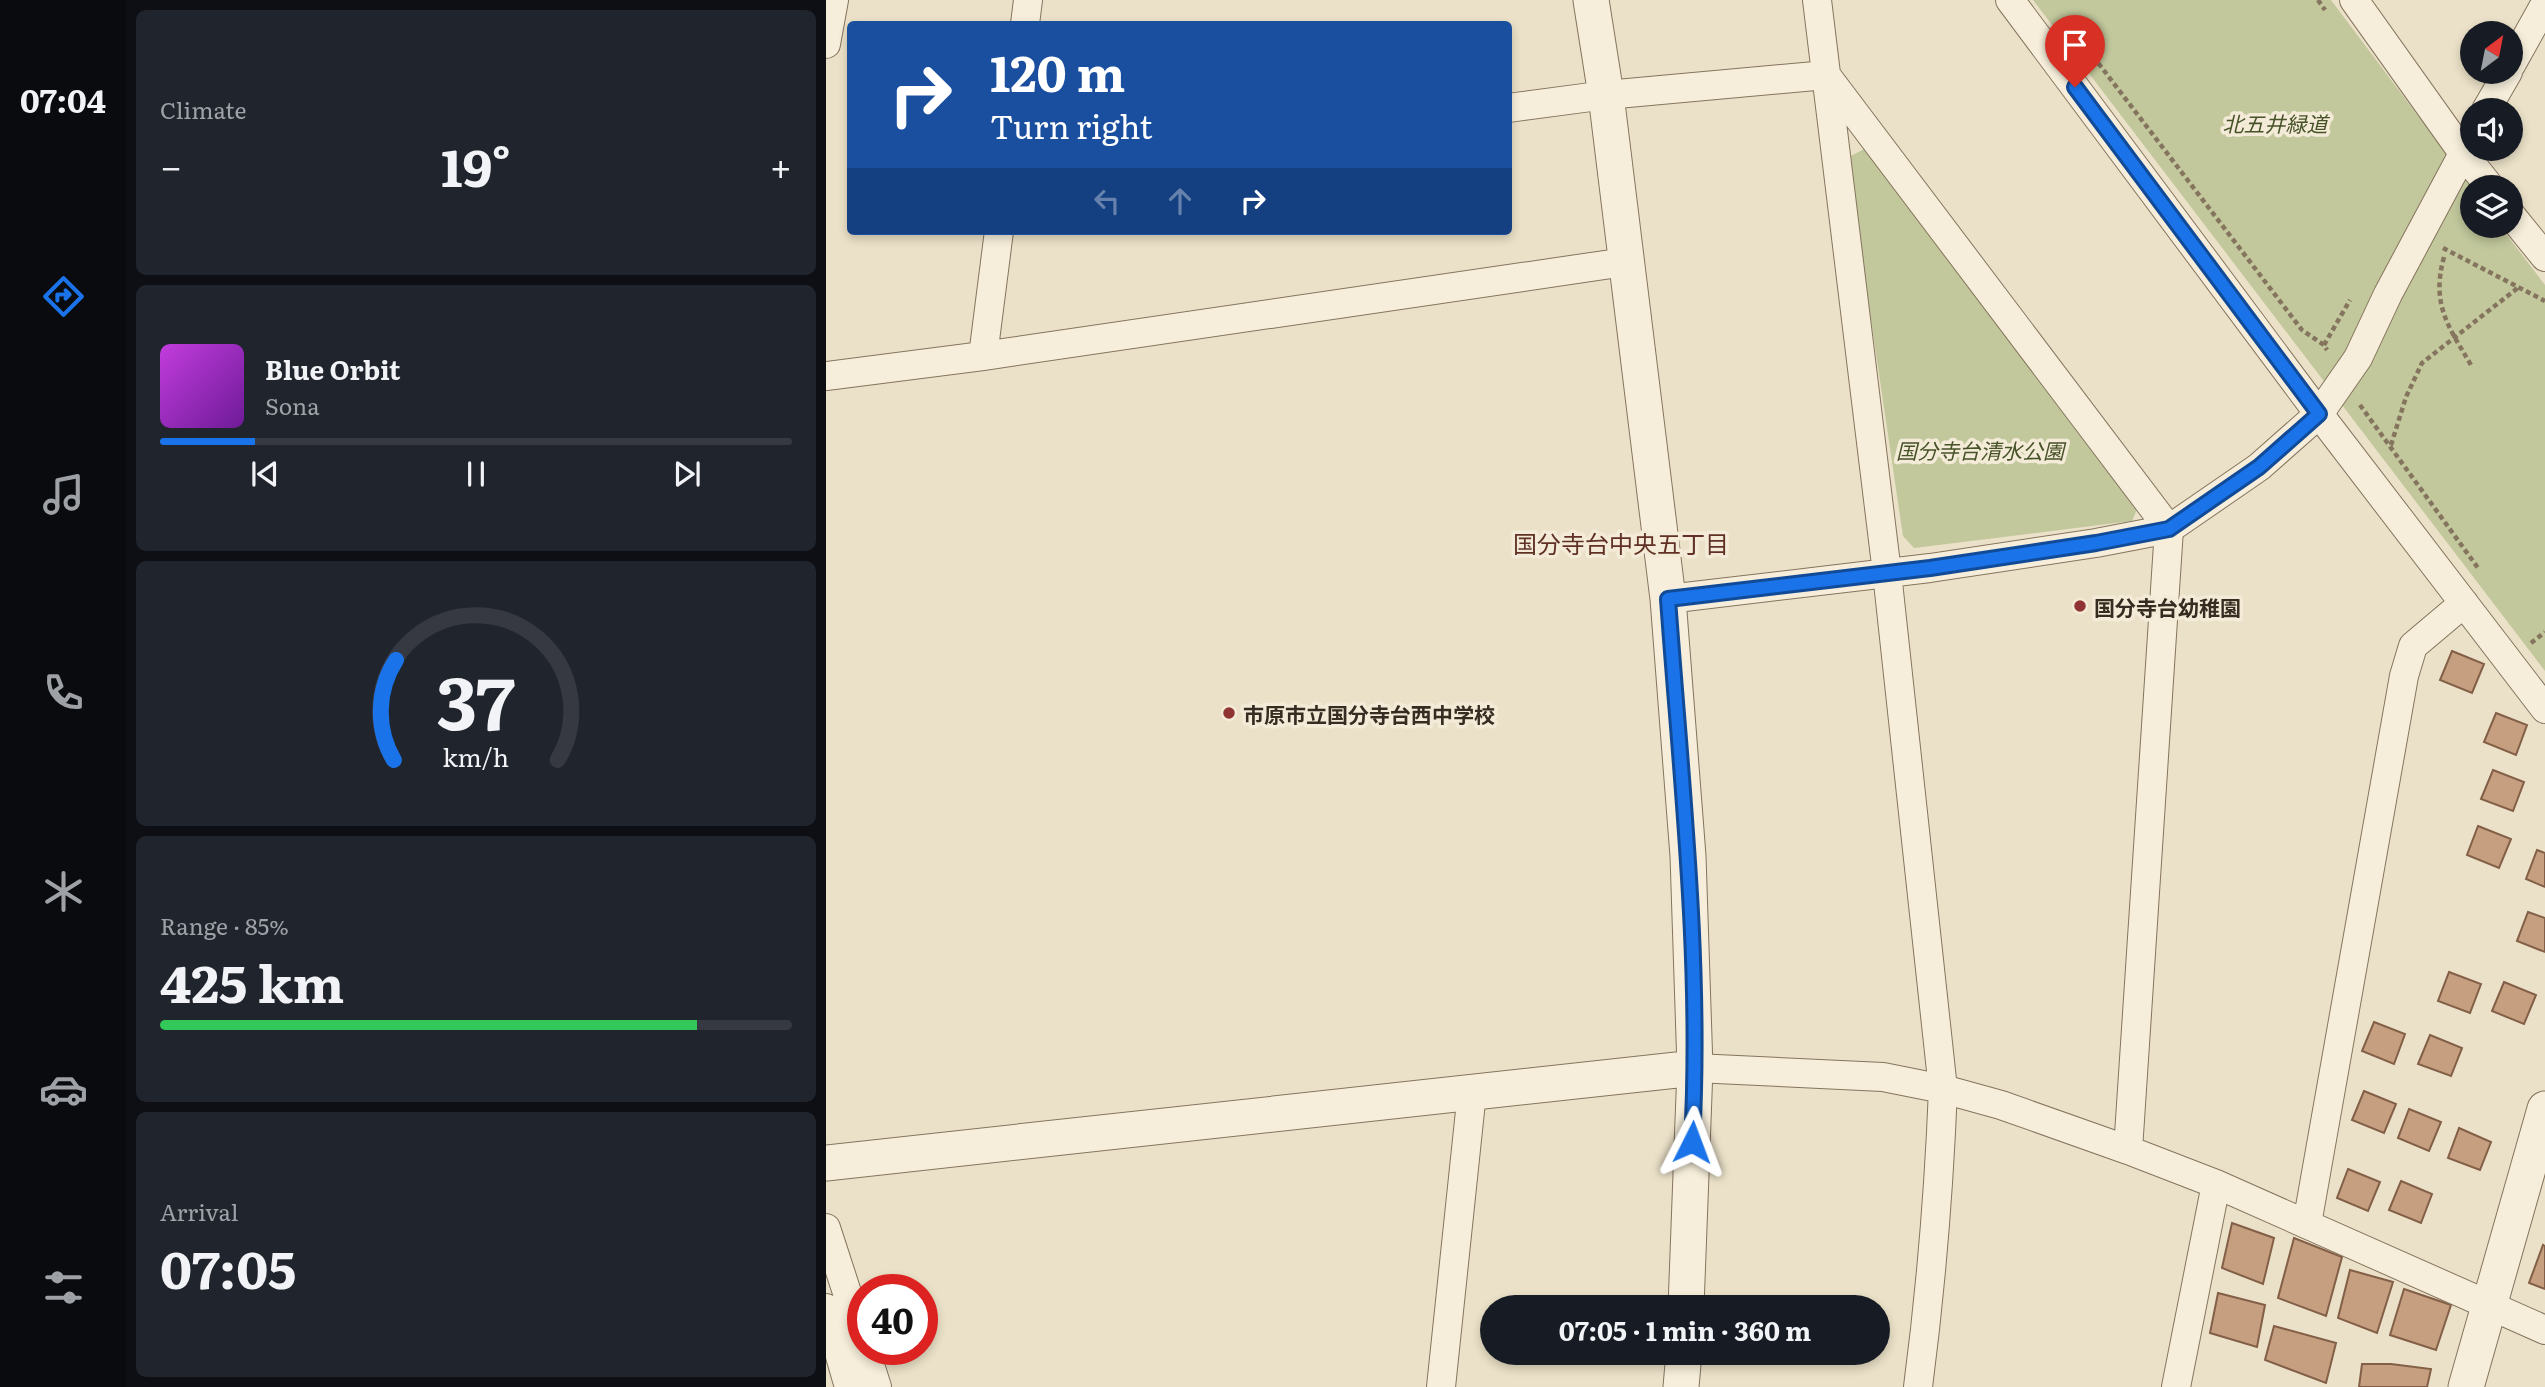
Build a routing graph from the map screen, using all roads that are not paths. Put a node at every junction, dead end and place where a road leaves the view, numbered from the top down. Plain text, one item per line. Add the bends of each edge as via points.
1 (834, 0) edge
2 (1028, 0) edge
3 (1591, 0) edge
4 (1817, 0) edge
5 (2010, 0) edge
6 (2354, 0) edge
7 (2545, 4) edge
8 (1025, 21) edge
9 (2524, 42) edge
10 (826, 44) edge
11 (1826, 75) junction
12 (1606, 95) junction
13 (1512, 107) edge
14 (2460, 134) edge
15 (2460, 159) edge
16 (2523, 230) edge
17 (998, 235) edge
18 (2545, 257) edge
19 (1625, 262) junction
20 (983, 356) junction
21 (826, 376) edge
22 (2319, 414) junction
23 (2169, 529) junction
24 (1887, 573) junction
25 (1668, 599) junction
26 (2464, 603) junction
27 (2545, 709) edge
28 (1695, 1068) junction
29 (1943, 1089) junction
30 (1472, 1092) junction
31 (2545, 1109) edge
32 (2128, 1150) junction
33 (826, 1163) edge
34 (2216, 1184) junction
35 (2307, 1224) junction
36 (826, 1228) edge
37 (847, 1293) edge
38 (1686, 1295) edge
39 (2490, 1305) junction
40 (826, 1308) edge
41 (2545, 1330) edge
42 (870, 1365) edge
43 (1683, 1365) edge
44 (841, 1384) edge
45 (877, 1387) edge
46 (1441, 1387) edge
47 (1681, 1387) edge
48 (1919, 1387) edge
49 (2176, 1387) edge
50 (2466, 1387) edge

1 - 10 street
2 - 8 street
3 - 12 street
4 - 11 street
5 - 22 street
6 - 14 street
7 - 9 street
11 - 12 street
11 - 23 street
11 - 24 street
12 - 13 street
12 - 19 street
15 - 22 street via 2358,358
16 - 18 street
17 - 20 street
19 - 20 street
19 - 25 street
20 - 21 street
22 - 23 street via 2259,467
22 - 26 street
23 - 24 street
23 - 32 street
24 - 25 street
24 - 29 street
25 - 28 street via 1688,856
26 - 27 street
26 - 35 street via 2413,646 2404,676
28 - 29 street via 1883,1077
28 - 30 street
28 - 38 street
29 - 32 street
29 - 48 street via 1936,1223
30 - 33 street
30 - 46 street
31 - 39 street
32 - 34 street
34 - 35 street
34 - 49 street
35 - 39 street
36 - 37 street
39 - 41 street
39 - 50 street
40 - 44 street
42 - 45 street
43 - 47 street

